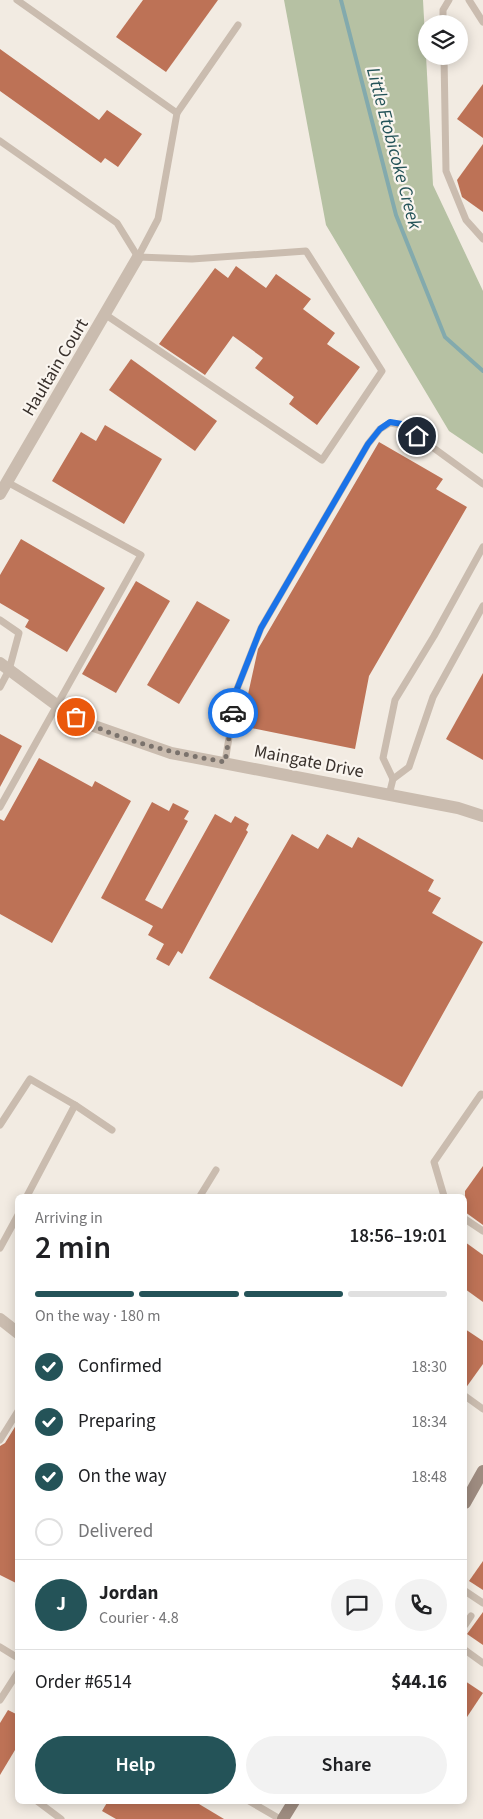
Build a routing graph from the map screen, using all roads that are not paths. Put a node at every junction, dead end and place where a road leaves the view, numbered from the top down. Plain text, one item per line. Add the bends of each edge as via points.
1 (17, 0) edge
2 (449, 0) edge
3 (470, 0) edge
4 (443, 15) edge
5 (483, 22) edge
6 (238, 25) dead end
7 (444, 65) edge
8 (177, 112) junction
9 (0, 141) edge
10 (483, 239) edge
11 (138, 257) junction
12 (106, 315) junction
13 (7, 482) junction
14 (483, 484) edge
15 (0, 494) edge
16 (483, 547) edge
17 (483, 606) edge
18 (0, 620) edge
19 (5, 667) edge
20 (0, 688) edge
21 (56, 704) junction
22 (225, 762) junction
23 (393, 779) junction
24 (389, 795) junction
25 (0, 807) edge
26 (483, 816) edge
27 (483, 1095) edge
28 (76, 1105) junction
29 (0, 1124) edge
30 (112, 1130) dead end
31 (216, 1170) dead end
32 (28, 1194) edge
33 (201, 1194) edge
34 (443, 1194) edge
35 (15, 1220) edge
36 (467, 1220) edge
37 (483, 1231) edge
38 (0, 1248) edge
39 (0, 1320) edge
40 (15, 1330) edge
41 (467, 1397) edge
42 (483, 1408) edge
43 (15, 1416) edge
44 (0, 1440) edge
45 (483, 1471) edge
46 (467, 1499) edge
47 (467, 1592) edge
48 (483, 1603) edge
49 (470, 1616) dead end
50 (467, 1621) edge
51 (0, 1647) edge
52 (467, 1651) edge
53 (15, 1656) edge
54 (483, 1663) edge
55 (15, 1677) edge
56 (0, 1700) edge
57 (41, 1804) edge
58 (254, 1804) edge
59 (292, 1804) edge
60 (61, 1819) edge
61 (282, 1819) edge

1 - 8 lane
2 - 4 lane
3 - 5 lane
6 - 8 lane
7 - 10 lane via 446,171 466,220
8 - 11 lane via 158,219
9 - 11 lane via 117,223
11 - 12 street, Haultain Court
11 - 12 lane via 192,259 306,251 382,371 322,460
12 - 13 street, Haultain Court
13 - 15 street, Haultain Court
13 - 21 lane via 141,555
14 - 22 lane via 402,424 390,422 380,429 368,444 261,628 237,689
16 - 23 lane via 395,700 383,758
17 - 23 lane via 433,697 409,767
18 - 19 lane via 19,633
19 - 20 lane
19 - 21 street, Maingate Drive
21 - 22 street, Maingate Drive via 91,725 132,740 171,753
21 - 25 lane
22 - 24 street, Maingate Drive
23 - 24 lane
24 - 26 street, Maingate Drive
27 - 34 lane via 434,1162
28 - 29 lane via 30,1079
28 - 30 lane
28 - 32 lane
31 - 33 lane
35 - 38 lane
36 - 37 lane
39 - 40 street
41 - 42 lane
43 - 44 lane
45 - 46 street
47 - 48 lane
49 - 50 lane
51 - 53 lane
52 - 54 lane
55 - 56 lane
57 - 60 lane
58 - 61 lane
59 - 61 street

